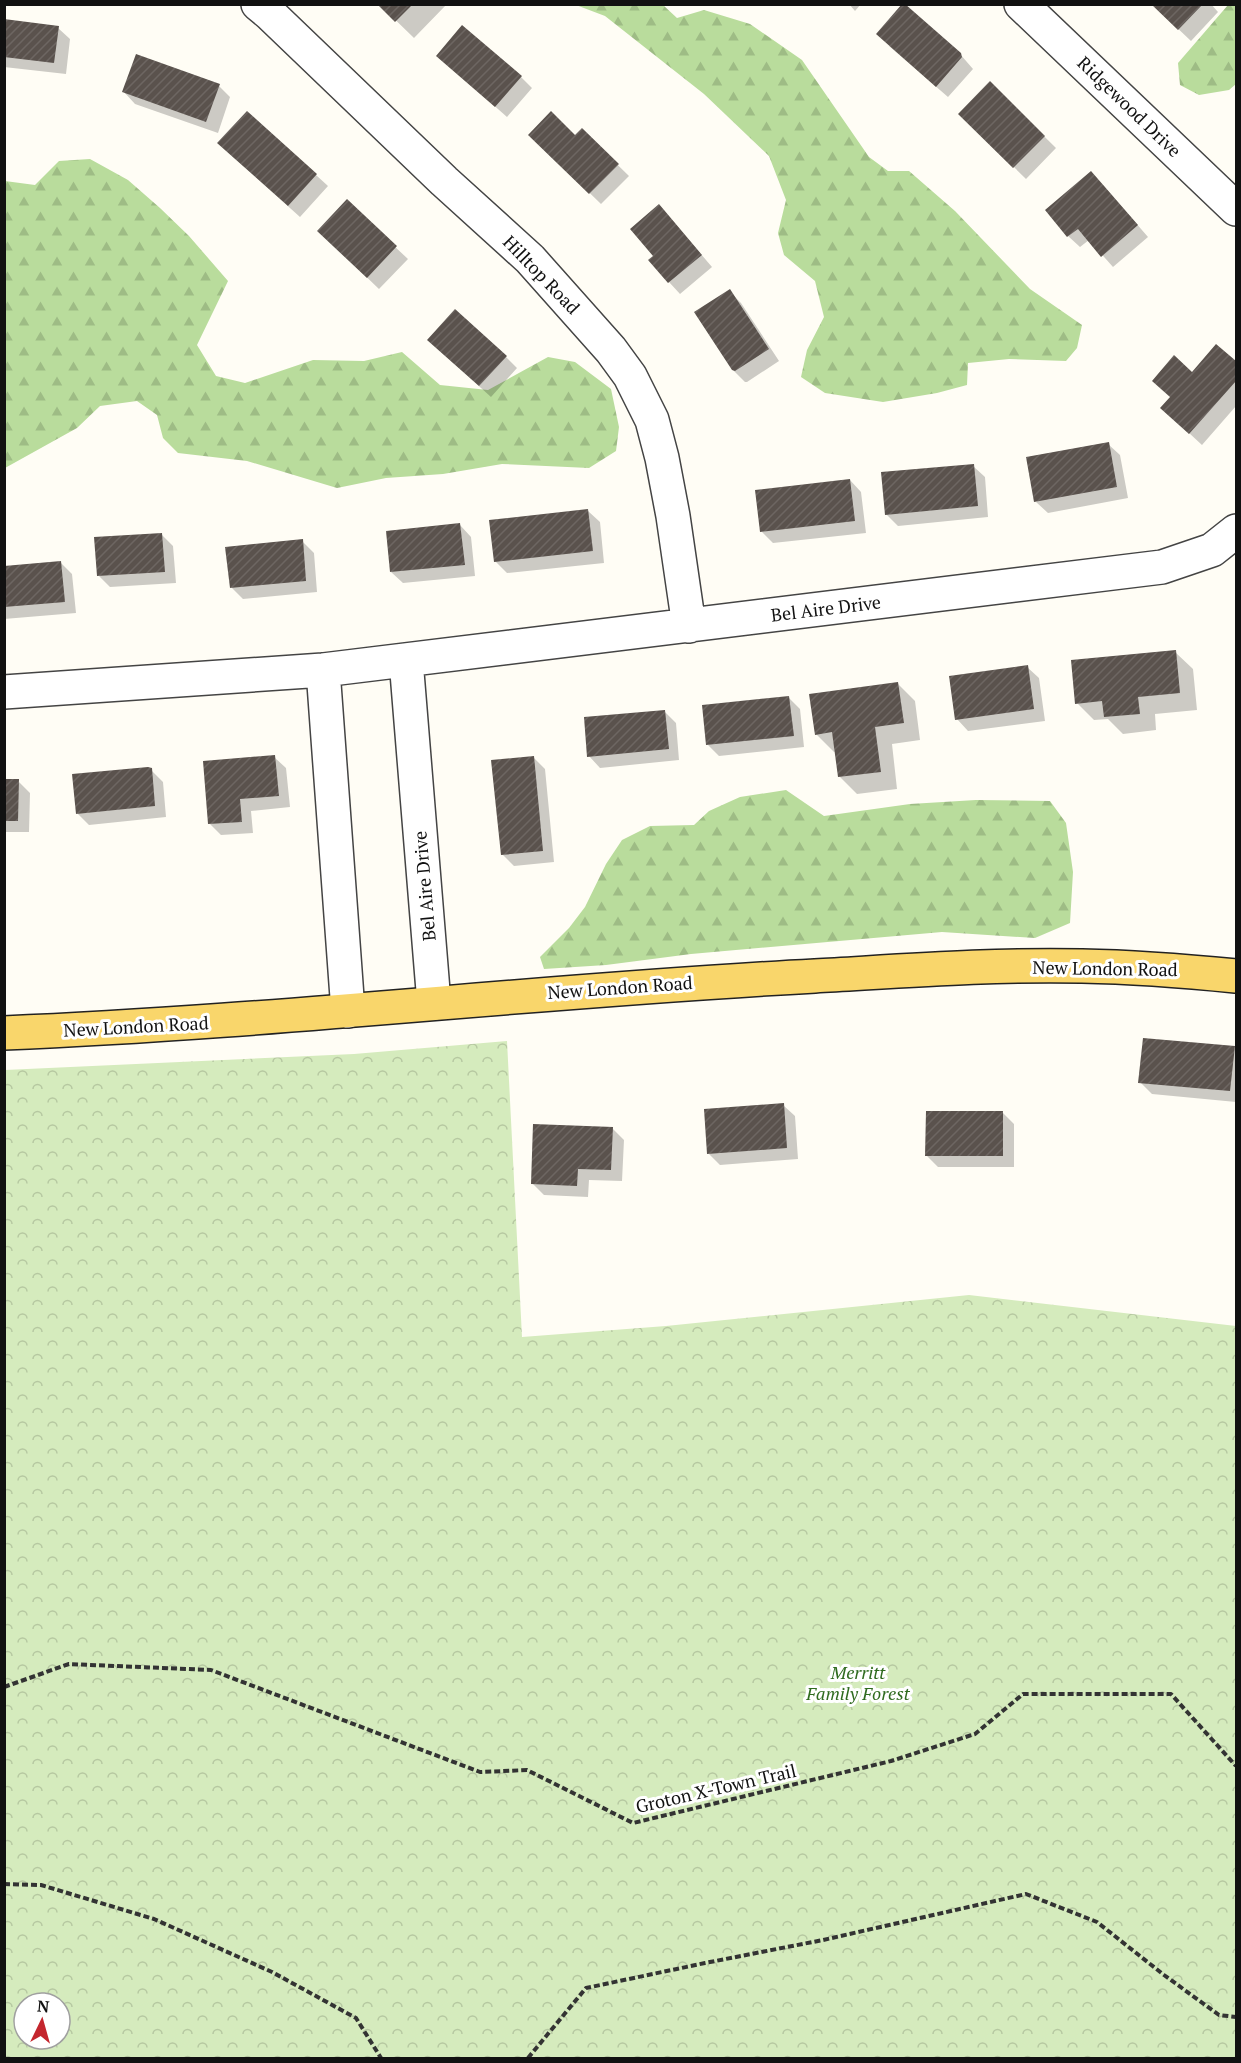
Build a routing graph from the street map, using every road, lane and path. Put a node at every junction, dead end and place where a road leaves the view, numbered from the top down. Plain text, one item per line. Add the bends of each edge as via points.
1 (258, 4) edge
2 (1021, 4) edge
3 (1236, 209) edge
4 (1236, 531) edge
5 (1236, 558) edge
6 (1162, 567) junction
7 (688, 626) junction
8 (406, 660) junction
9 (323, 670) junction
10 (4, 692) edge
11 (1236, 976) edge
12 (434, 1004) junction
13 (348, 1011) junction
14 (4, 1033) edge
15 (4, 1687) edge
16 (1236, 1766) edge
17 (4, 1884) edge
18 (1236, 2018) edge
19 (381, 2058) edge
20 (528, 2058) edge

1 - 7 street, Hilltop Road via 530,259 630,376 652,420 662,458
2 - 3 street, Ridgewood Drive
4 - 6 street, Bel Aire Drive via 1212,550
5 - 6 street
6 - 7 street, Bel Aire Drive
7 - 8 street, Bel Aire Drive
8 - 9 street, Bel Aire Drive
8 - 12 street, Bel Aire Drive
9 - 10 street, Bel Aire Drive
9 - 13 street
11 - 12 main road, New London Road via 1080,966 960,968 682,983
12 - 13 main road, New London Road
13 - 14 main road, New London Road via 137,1028
15 - 16 path, Groton X-Town Trail via 69,1664 211,1670 480,1772 527,1770 633,1823 891,1761 975,1734 1023,1694 1171,1694
17 - 19 path via 41,1885 154,1919 273,1972 356,2018
18 - 20 path via 1219,2015 1097,1922 1026,1894 586,1988

